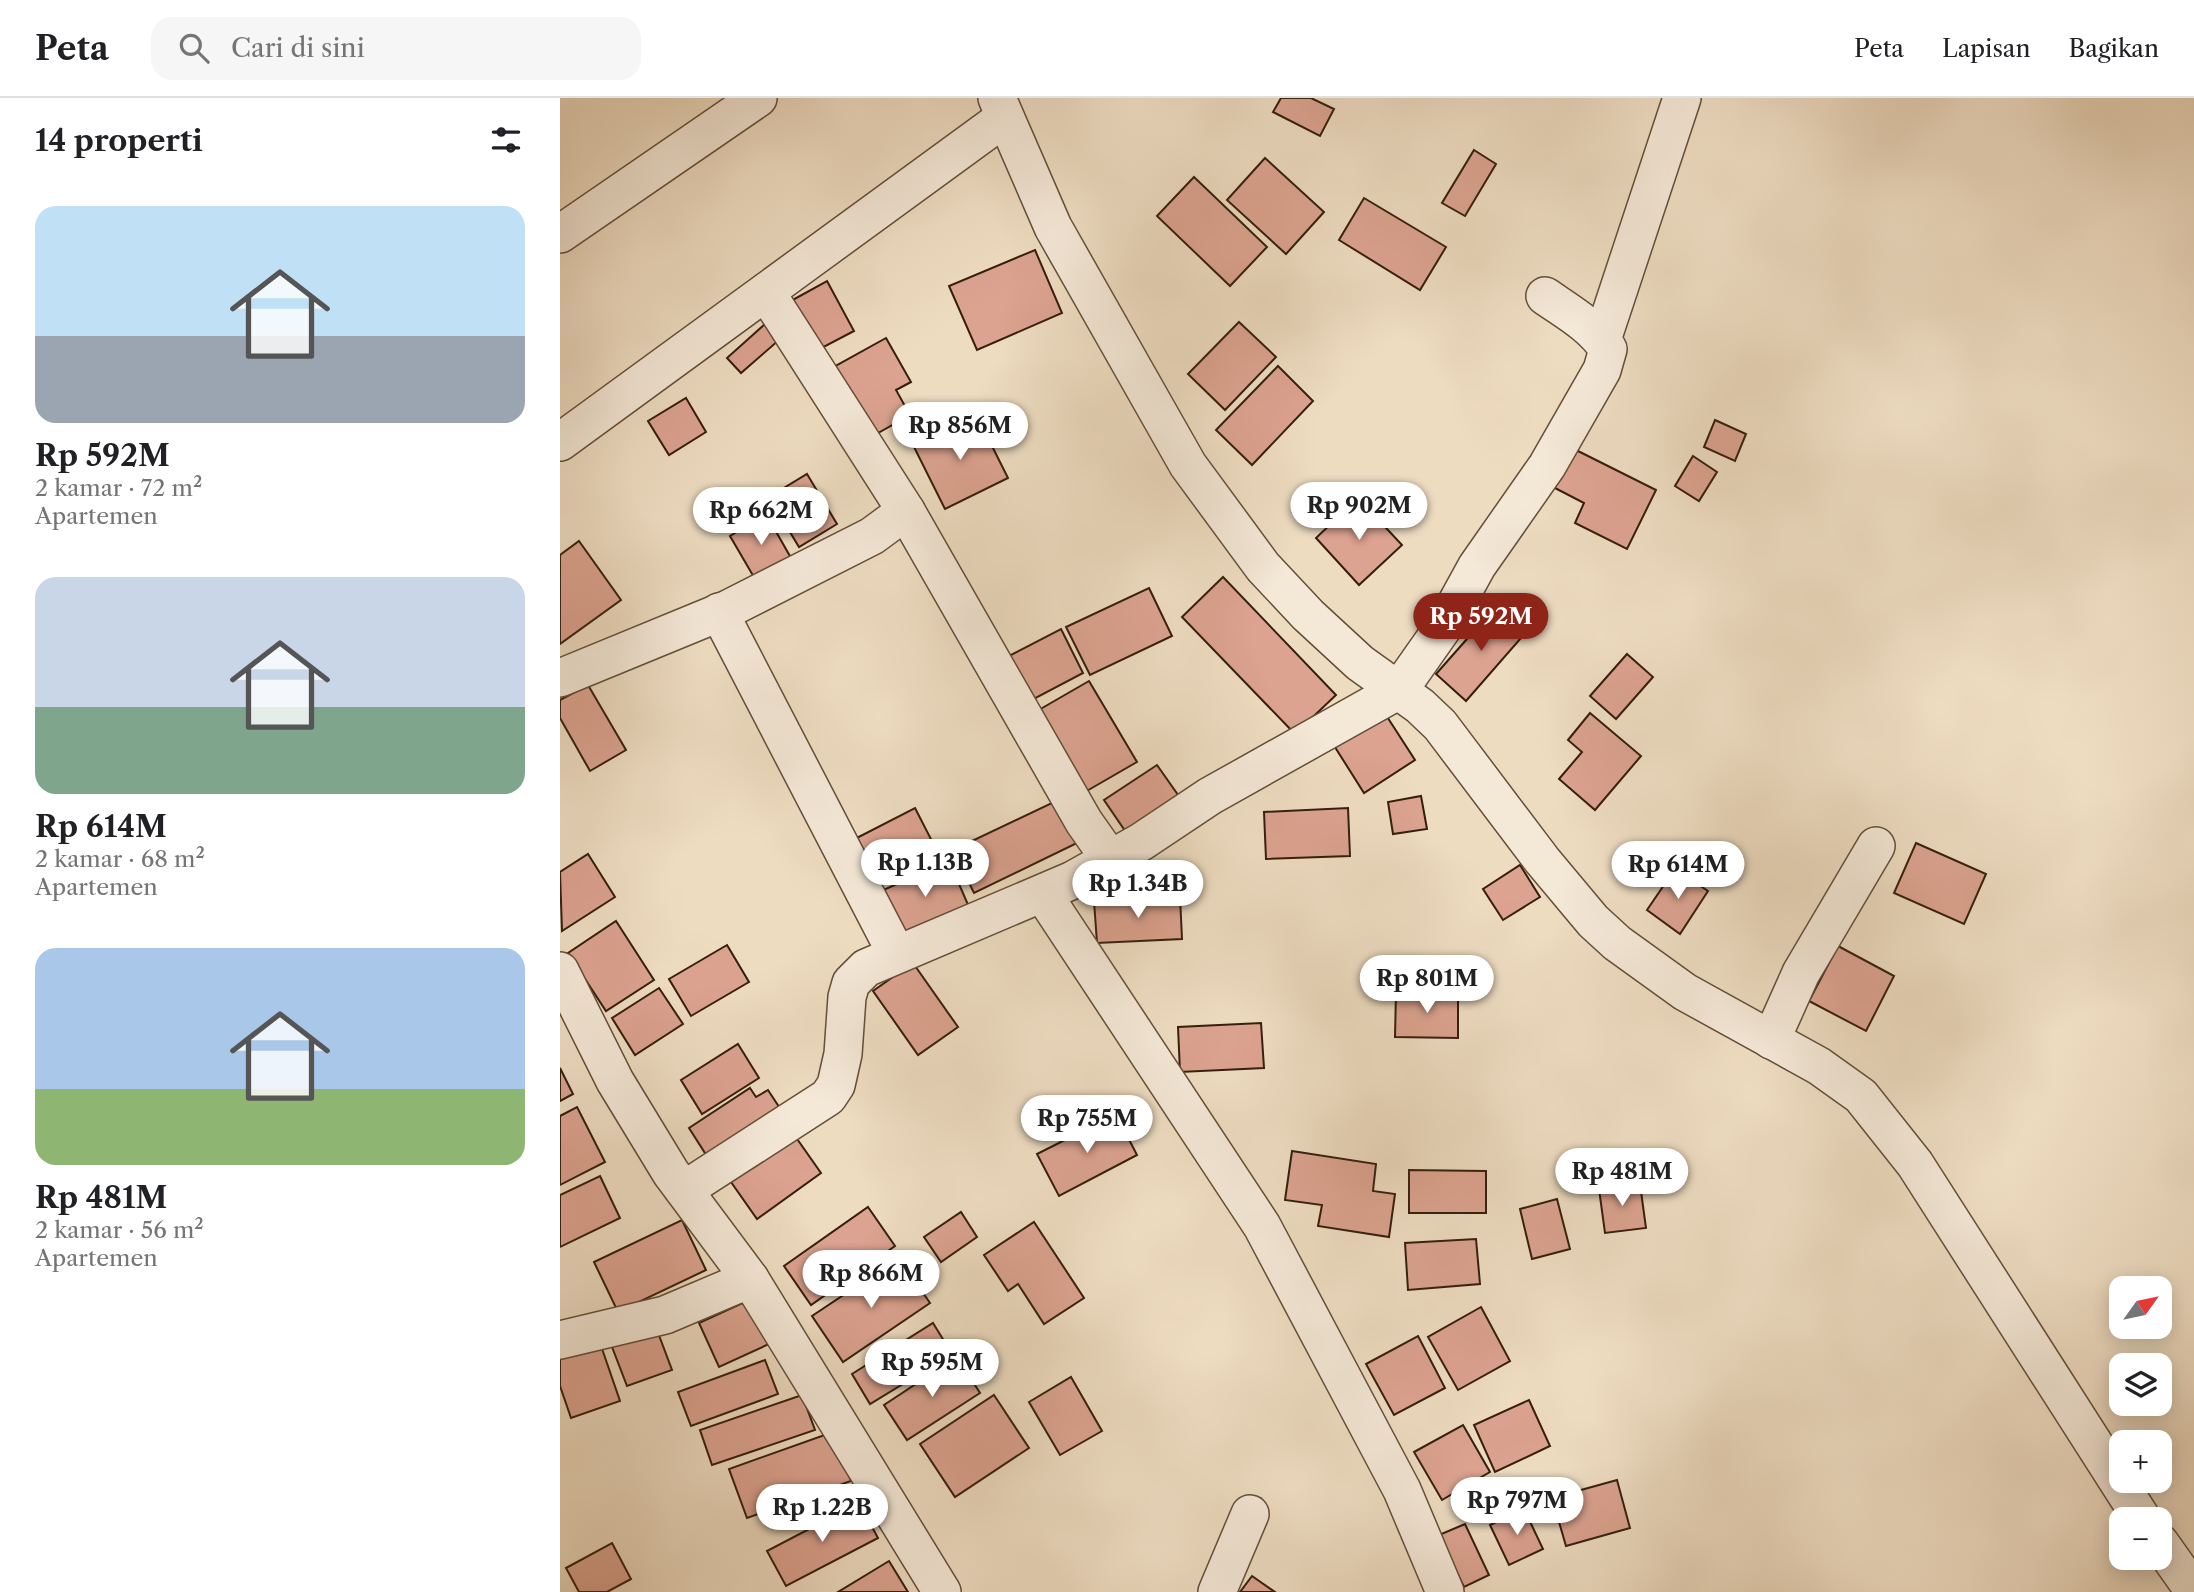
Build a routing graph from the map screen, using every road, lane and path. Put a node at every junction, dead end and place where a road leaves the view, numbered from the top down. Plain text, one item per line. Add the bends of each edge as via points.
1 (758, 98) edge
2 (1682, 98) edge
3 (1000, 108) edge
4 (560, 234) edge
5 (766, 292) junction
6 (1545, 296) dead end
7 (1602, 340) junction
8 (560, 442) edge
9 (906, 511) junction
10 (719, 612) junction
11 (560, 678) edge
12 (1399, 690) junction
13 (1876, 846) dead end
14 (1110, 859) junction
15 (1043, 894) junction
16 (897, 953) junction
17 (560, 971) edge
18 (1771, 1040) junction
19 (684, 1190) junction
20 (750, 1279) junction
21 (560, 1340) edge
22 (2134, 1507) edge
23 (1250, 1514) dead end
24 (2172, 1560) edge
25 (2194, 1591) edge
26 (942, 1592) edge
27 (1217, 1592) edge
28 (1445, 1592) edge

1 - 4 street
2 - 7 street
3 - 5 street
3 - 12 street via 1053,227 1188,465 1263,567 1360,663
5 - 8 street
5 - 9 street
6 - 7 street
7 - 12 street via 1608,349 1602,370 1568,430
9 - 10 street via 872,536
9 - 14 street via 1084,822
10 - 11 street
10 - 16 street
12 - 14 street via 1221,789
12 - 18 street via 1440,725 1524,838 1609,936 1675,985
13 - 18 street via 1801,973
14 - 15 street
15 - 16 street
15 - 28 street via 1262,1226 1402,1490
16 - 19 street via 866,968 851,983 843,1054 836,1085 828,1097
17 - 19 street via 615,1081
18 - 22 street via 1861,1096 1894,1133
19 - 20 street
20 - 21 street via 665,1315
20 - 26 street
23 - 27 street
24 - 25 street

